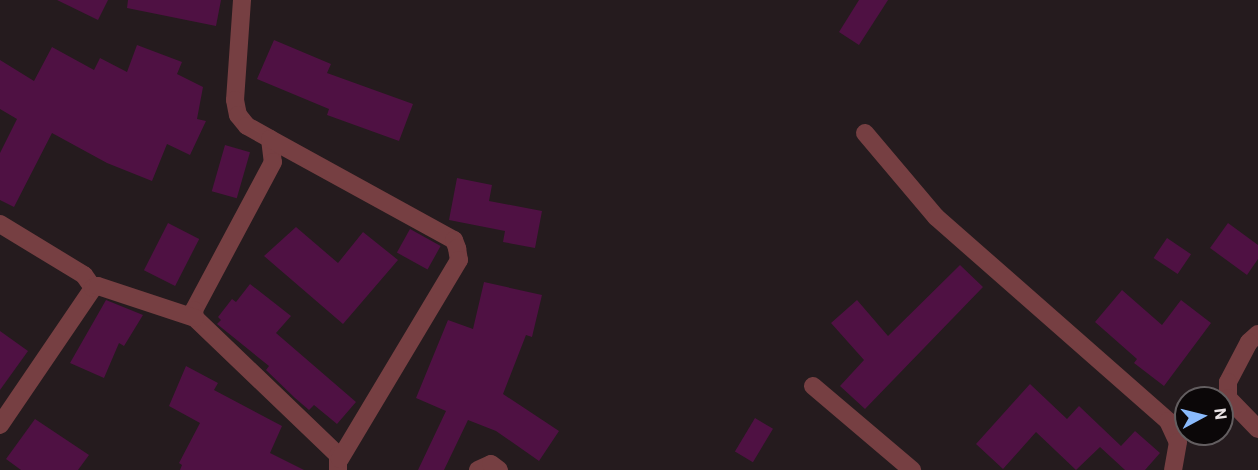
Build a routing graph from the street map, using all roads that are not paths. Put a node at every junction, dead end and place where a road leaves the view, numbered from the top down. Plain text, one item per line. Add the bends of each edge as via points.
1 (242, 0) edge
2 (865, 134) dead end
3 (270, 139) junction
4 (0, 224) edge
5 (93, 288) junction
6 (195, 318) junction
7 (1258, 334) edge
8 (813, 386) dead end
9 (1227, 386) edge
10 (1234, 408) edge
11 (1174, 422) edge
12 (0, 425) edge
13 (1258, 429) edge
14 (1179, 446) edge
15 (339, 464) edge
16 (906, 468) edge
17 (478, 470) edge
18 (499, 470) edge
19 (1173, 470) edge

1 - 3 street via 235,100 238,116
2 - 11 street via 936,217
3 - 6 street via 273,162 194,310
3 - 15 street via 454,240 457,248 459,260
4 - 5 street via 84,275
5 - 6 street via 98,286
5 - 12 street
6 - 15 street
7 - 9 street via 1249,342
8 - 16 street
10 - 13 street
14 - 19 street
17 - 18 street via 491,464

